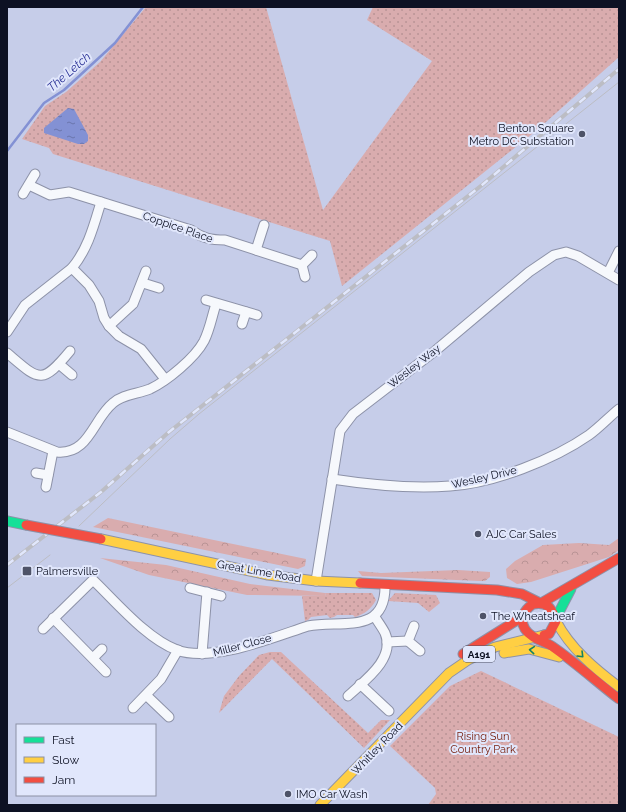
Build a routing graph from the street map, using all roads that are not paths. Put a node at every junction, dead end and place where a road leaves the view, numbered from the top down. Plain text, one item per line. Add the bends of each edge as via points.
1 (35, 174) dead end
2 (29, 185) junction
3 (23, 194) dead end
4 (101, 202) junction
5 (264, 225) dead end
6 (256, 250) junction
7 (619, 251) edge
8 (312, 255) dead end
9 (302, 265) junction
10 (72, 268) junction
11 (146, 271) dead end
12 (608, 272) junction
13 (304, 277) dead end
14 (619, 280) edge
15 (143, 283) junction
16 (159, 288) dead end
17 (206, 300) dead end
18 (216, 304) junction
19 (246, 312) junction
20 (257, 316) dead end
21 (242, 324) dead end
22 (109, 326) junction
23 (7, 330) edge
24 (70, 351) dead end
25 (7, 353) edge
26 (59, 364) junction
27 (72, 375) dead end
28 (165, 379) junction
29 (619, 409) edge
30 (7, 432) edge
31 (53, 451) junction
32 (36, 473) dead end
33 (48, 475) junction
34 (332, 479) junction
35 (46, 486) dead end
36 (7, 521) edge
37 (619, 558) edge
38 (316, 581) junction
39 (385, 585) junction
40 (190, 588) dead end
41 (571, 588) junction
42 (207, 592) junction
43 (515, 593) junction
44 (221, 596) dead end
45 (540, 602) junction
46 (523, 616) junction
47 (375, 617) junction
48 (53, 618) junction
49 (556, 619) junction
50 (414, 626) dead end
51 (42, 629) dead end
52 (535, 637) junction
53 (408, 641) junction
54 (387, 642) junction
55 (102, 649) dead end
56 (178, 650) junction
57 (420, 651) dead end
58 (202, 654) junction
59 (93, 658) junction
60 (569, 660) junction
61 (106, 672) dead end
62 (360, 684) junction
63 (619, 687) edge
64 (431, 690) junction
65 (146, 695) junction
66 (348, 696) dead end
67 (619, 699) edge
68 (133, 708) dead end
69 (389, 711) dead end
70 (169, 717) dead end
71 (320, 805) edge

1 - 2 street
2 - 3 street
2 - 4 street, Coppice Place via 50,195 69,192
4 - 6 street, Coppice Place via 191,230 198,236 214,241 225,240
4 - 10 street via 82,256
5 - 6 street
6 - 9 street, Coppice Place
7 - 12 street
8 - 9 street
9 - 13 street
10 - 22 street via 89,285
10 - 23 street via 26,305
11 - 15 street
12 - 14 street, Wesley Way
12 - 34 street, Wesley Way via 566,252 554,255 529,272 435,351 352,414 340,431
15 - 16 street
15 - 22 street via 133,304
17 - 18 street
18 - 19 street
18 - 28 street via 200,348
19 - 20 street
19 - 21 street
22 - 28 street via 119,336 141,349
24 - 26 street
25 - 26 street via 35,376 50,374
26 - 27 street
28 - 31 street via 150,389 125,396 112,404 80,447 66,452
29 - 34 street, Wesley Drive via 590,434 559,453 531,466 497,477 452,486 420,487 382,486
30 - 31 street
31 - 33 street
32 - 33 street
33 - 35 street
34 - 38 street, Wesley Way
36 - 38 main road, Great Lime Road, bridge via 268,575
37 - 41 main road
38 - 39 main road, Great Lime Road
39 - 43 main road, Great Lime Road
39 - 47 street via 383,606
40 - 42 street
41 - 45 main road
41 - 49 main road
42 - 44 street
42 - 58 street
43 - 45 main road, Great Lime Road
43 - 46 main road via 522,603
45 - 46 main road, A191 via 528,606
45 - 49 main road via 552,609
46 - 52 main road via 526,630
46 - 64 main road, Whitley Road / A191 via 459,657
47 - 54 street via 385,633
47 - 58 street, Miller Close via 354,624 308,626 232,650
48 - 51 street, Miller Close
48 - 56 street, Miller Close via 93,580 146,629
48 - 59 street
49 - 52 main road, A191 via 548,634
49 -> 63 main road via 564,635 580,655
50 - 53 street
52 - 60 main road
52 - 64 main road, Whitley Road / A191 via 508,643 479,654 458,666
53 - 54 street
53 - 57 street
54 - 62 street via 378,667
55 - 59 street
56 - 58 street, Miller Close
56 - 65 street via 161,679
59 - 61 street
60 -> 64 main road via 539,650 522,649 508,652 479,662
60 - 67 main road
62 - 66 street
62 - 69 street
64 - 71 main road, Whitley Road / A191
65 - 68 street
65 - 70 street

